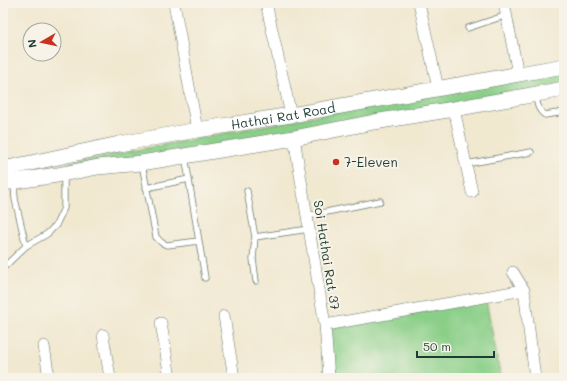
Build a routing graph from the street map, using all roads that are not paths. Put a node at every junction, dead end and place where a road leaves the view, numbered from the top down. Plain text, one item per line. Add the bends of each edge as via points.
1 (174, 3) edge
2 (266, 3) edge
3 (419, 3) edge
4 (504, 3) edge
5 (507, 15) junction
6 (468, 28) dead end
7 (564, 66) edge
8 (518, 74) junction
9 (438, 88) junction
10 (564, 90) edge
11 (535, 95) junction
12 (454, 109) junction
13 (564, 112) edge
14 (291, 115) junction
15 (197, 130) junction
16 (294, 138) junction
17 (531, 152) dead end
18 (185, 156) junction
19 (141, 162) junction
20 (466, 164) junction
21 (3, 169) edge
22 (64, 173) junction
23 (189, 179) junction
24 (8, 182) edge
25 (146, 188) junction
26 (247, 191) dead end
27 (472, 192) dead end
28 (380, 201) dead end
29 (307, 216) junction
30 (309, 229) junction
31 (254, 237) junction
32 (199, 240) junction
33 (26, 246) junction
34 (3, 268) edge
35 (513, 272) dead end
36 (206, 278) dead end
37 (256, 281) dead end
38 (524, 290) junction
39 (224, 316) dead end
40 (161, 323) dead end
41 (325, 325) junction
42 (103, 335) dead end
43 (44, 346) dead end
44 (49, 378) edge
45 (110, 378) edge
46 (170, 378) edge
47 (234, 378) edge
48 (329, 378) edge
49 (535, 378) edge

1 - 15 street
2 - 14 street
3 - 9 street
4 - 5 street
5 - 6 lane
5 - 8 street
7 - 8 main road, Hathai Rat Road
8 - 9 main road, Hathai Rat Road
9 - 14 main road, Hathai Rat Road
10 - 11 main road, Hathai Rat Road
11 - 12 main road, Hathai Rat Road
11 - 13 lane via 538,107 545,115
12 - 16 main road, Hathai Rat Road
12 - 20 street
14 - 15 main road, Hathai Rat Road
15 - 21 main road, Hathai Rat Road
16 - 18 main road, Hathai Rat Road
16 - 29 street, Soi Hathai Rat 37
17 - 20 lane
18 - 19 main road, Hathai Rat Road
18 - 23 lane
19 - 22 main road, Hathai Rat Road
19 - 25 lane
20 - 27 street
22 - 24 main road, Hathai Rat Road
22 - 33 lane via 64,208 56,225 47,234
23 - 25 lane
23 - 32 lane
24 - 33 lane via 15,199
25 - 32 lane via 156,237 162,243 167,245
26 - 31 lane
28 - 29 lane
29 - 30 street, Soi Hathai Rat 37
30 - 31 lane
30 - 41 street, Soi Hathai Rat 37
31 - 37 lane
32 - 36 lane
33 - 34 lane
35 - 38 street
38 - 41 street
38 - 49 street
39 - 47 street
40 - 46 street
41 - 48 street, Soi Hathai Rat 37
42 - 45 street
43 - 44 street

